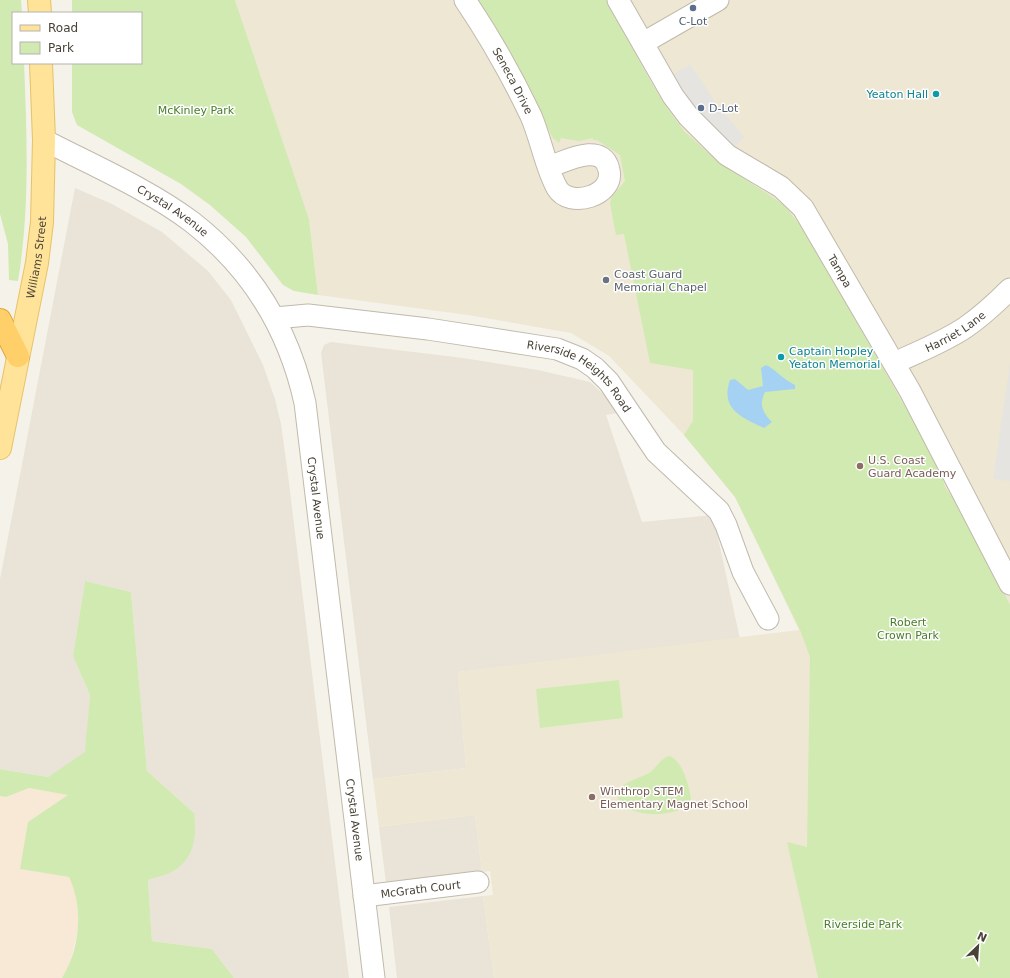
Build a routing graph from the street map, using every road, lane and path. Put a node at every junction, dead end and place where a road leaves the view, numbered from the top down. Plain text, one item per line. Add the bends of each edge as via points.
1 (39, 0) edge
2 (465, 0) edge
3 (618, 0) edge
4 (718, 0) edge
5 (40, 12) edge
6 (643, 43) junction
7 (41, 64) edge
8 (44, 140) junction
9 (549, 167) dead end
10 (1010, 289) edge
11 (274, 318) junction
12 (0, 320) edge
13 (18, 356) junction
14 (894, 364) junction
15 (0, 448) edge
16 (1010, 584) edge
17 (768, 619) dead end
18 (478, 882) dead end
19 (364, 896) junction
20 (374, 978) edge

1 - 5 main road
2 - 9 street, Seneca Drive via 483,26 515,84 531,117
3 - 6 street, Tampa
4 - 6 street
6 - 14 street, Tampa via 673,96 701,131 727,155 781,186 803,208
7 - 8 main road, Williams Street
8 - 11 street, Crystal Avenue via 151,196 191,222 211,238 239,267
8 - 13 main road, Williams Street via 42,222 37,263
10 - 14 street, Harriet Lane via 985,313 964,328
11 - 17 street, Riverside Heights Road via 308,315 428,329 553,348 582,359 610,382 656,452 719,511 743,572
11 - 19 street, Crystal Avenue via 295,363 305,403
12 - 13 highway
13 - 15 main road, Williams Street
14 - 16 street, Tampa
18 - 19 street, McGrath Court
19 - 20 street, Crystal Avenue

